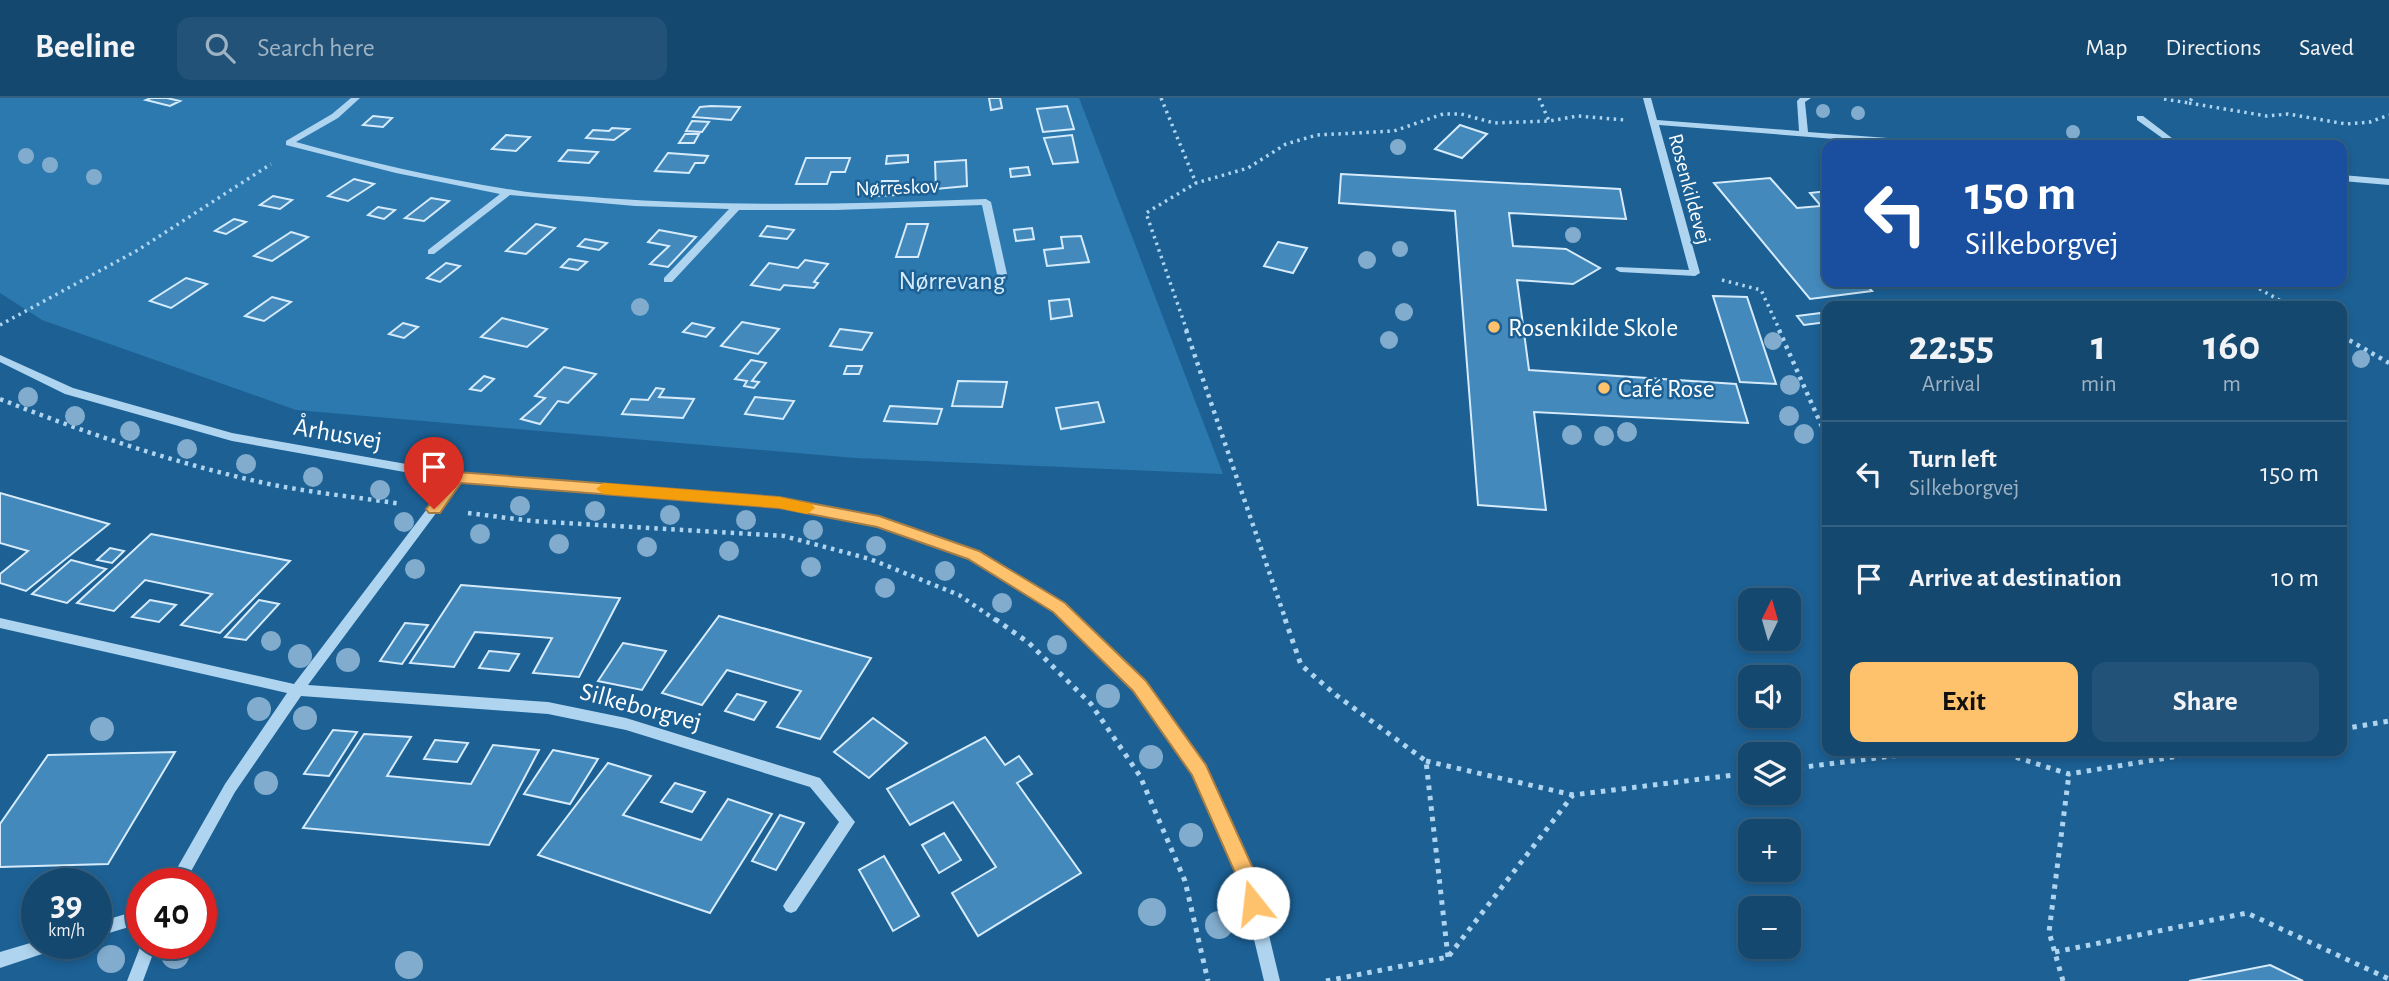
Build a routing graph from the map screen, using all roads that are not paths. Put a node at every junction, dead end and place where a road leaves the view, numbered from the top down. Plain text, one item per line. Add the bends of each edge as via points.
1 (356, 98) edge
2 (1647, 98) edge
3 (1807, 98) edge
4 (2140, 118) dead end
5 (1654, 122) junction
6 (1804, 134) junction
7 (1879, 140) edge
8 (2170, 140) edge
9 (293, 144) joint
10 (2347, 178) edge
11 (2389, 182) edge
12 (508, 192) junction
13 (735, 209) junction
14 (431, 252) dead end
15 (1620, 269) dead end
16 (1002, 274) dead end
17 (668, 280) dead end
18 (0, 358) edge
19 (457, 477) junction
20 (0, 623) edge
21 (298, 690) junction
22 (185, 868) edge
23 (791, 906) dead end
24 (21, 953) edge
25 (143, 959) edge
26 (0, 960) edge
27 (135, 981) edge
28 (1272, 981) edge

1 - 9 street
2 - 5 street, Rosenkildevej
3 - 6 street via 1801,102
4 - 8 street
5 - 6 street, Rosenkildevej
5 - 15 street, Rosenkildevej via 1695,274
6 - 7 street, Rosenkildevej
9 - 12 street, Nørreskov via 418,176
10 - 11 street
12 - 13 street, Nørreskov
12 - 14 street
13 - 16 street, Nørreskov via 986,202
13 - 17 street
18 - 19 street, Århusvej via 69,391 232,437
19 - 21 street
19 - 28 street, Århusvej via 779,503 879,522 973,555 1059,607 1139,686 1199,771 1247,877
20 - 21 street, Silkeborgvej
21 - 22 street via 229,788
21 - 23 street, Silkeborgvej via 548,708 626,724 815,782 848,822
24 - 26 street
25 - 27 street

